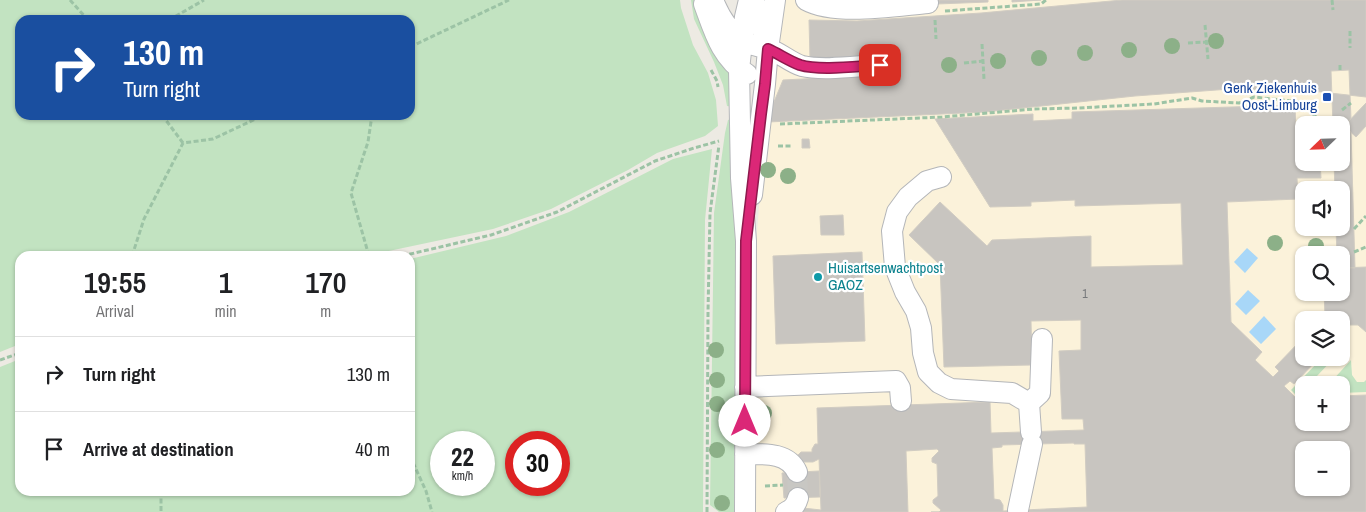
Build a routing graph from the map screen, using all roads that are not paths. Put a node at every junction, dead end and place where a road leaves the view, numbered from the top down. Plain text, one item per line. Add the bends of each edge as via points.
1 (704, 0) edge
2 (713, 0) edge
3 (749, 0) edge
4 (754, 0) edge
5 (774, 0) edge
6 (806, 0) edge
7 (841, 4) edge
8 (935, 8) road end
9 (743, 41) junction
10 (768, 49) junction
11 (880, 65) dead end
12 (739, 69) junction
13 (765, 84) junction
14 (941, 177) dead end
15 (746, 241) junction
16 (1042, 339) dead end
17 (745, 387) junction
18 (901, 401) dead end
19 (1029, 403) junction
20 (745, 454) junction
21 (791, 492) tunnel mouth
22 (1018, 510) dead end
23 (744, 512) edge

1 - 12 street via 717,40
2 - 9 street via 718,13
3 - 9 street
4 - 10 street
5 - 10 street
6 - 7 street via 812,4
7 - 8 street via 847,10
9 - 10 street
9 - 12 street
10 - 11 street via 801,66
10 - 13 street
12 - 13 street
12 - 15 street
13 - 15 street
14 - 19 street via 927,181 908,197 897,212 892,231 895,267 916,311 928,372 951,389 1012,392
15 - 17 street
16 - 19 street via 1040,393
17 - 18 street via 896,381
17 - 20 street
19 - 22 street via 1032,438
20 - 21 street via 774,455 788,460 795,467
20 - 23 street

